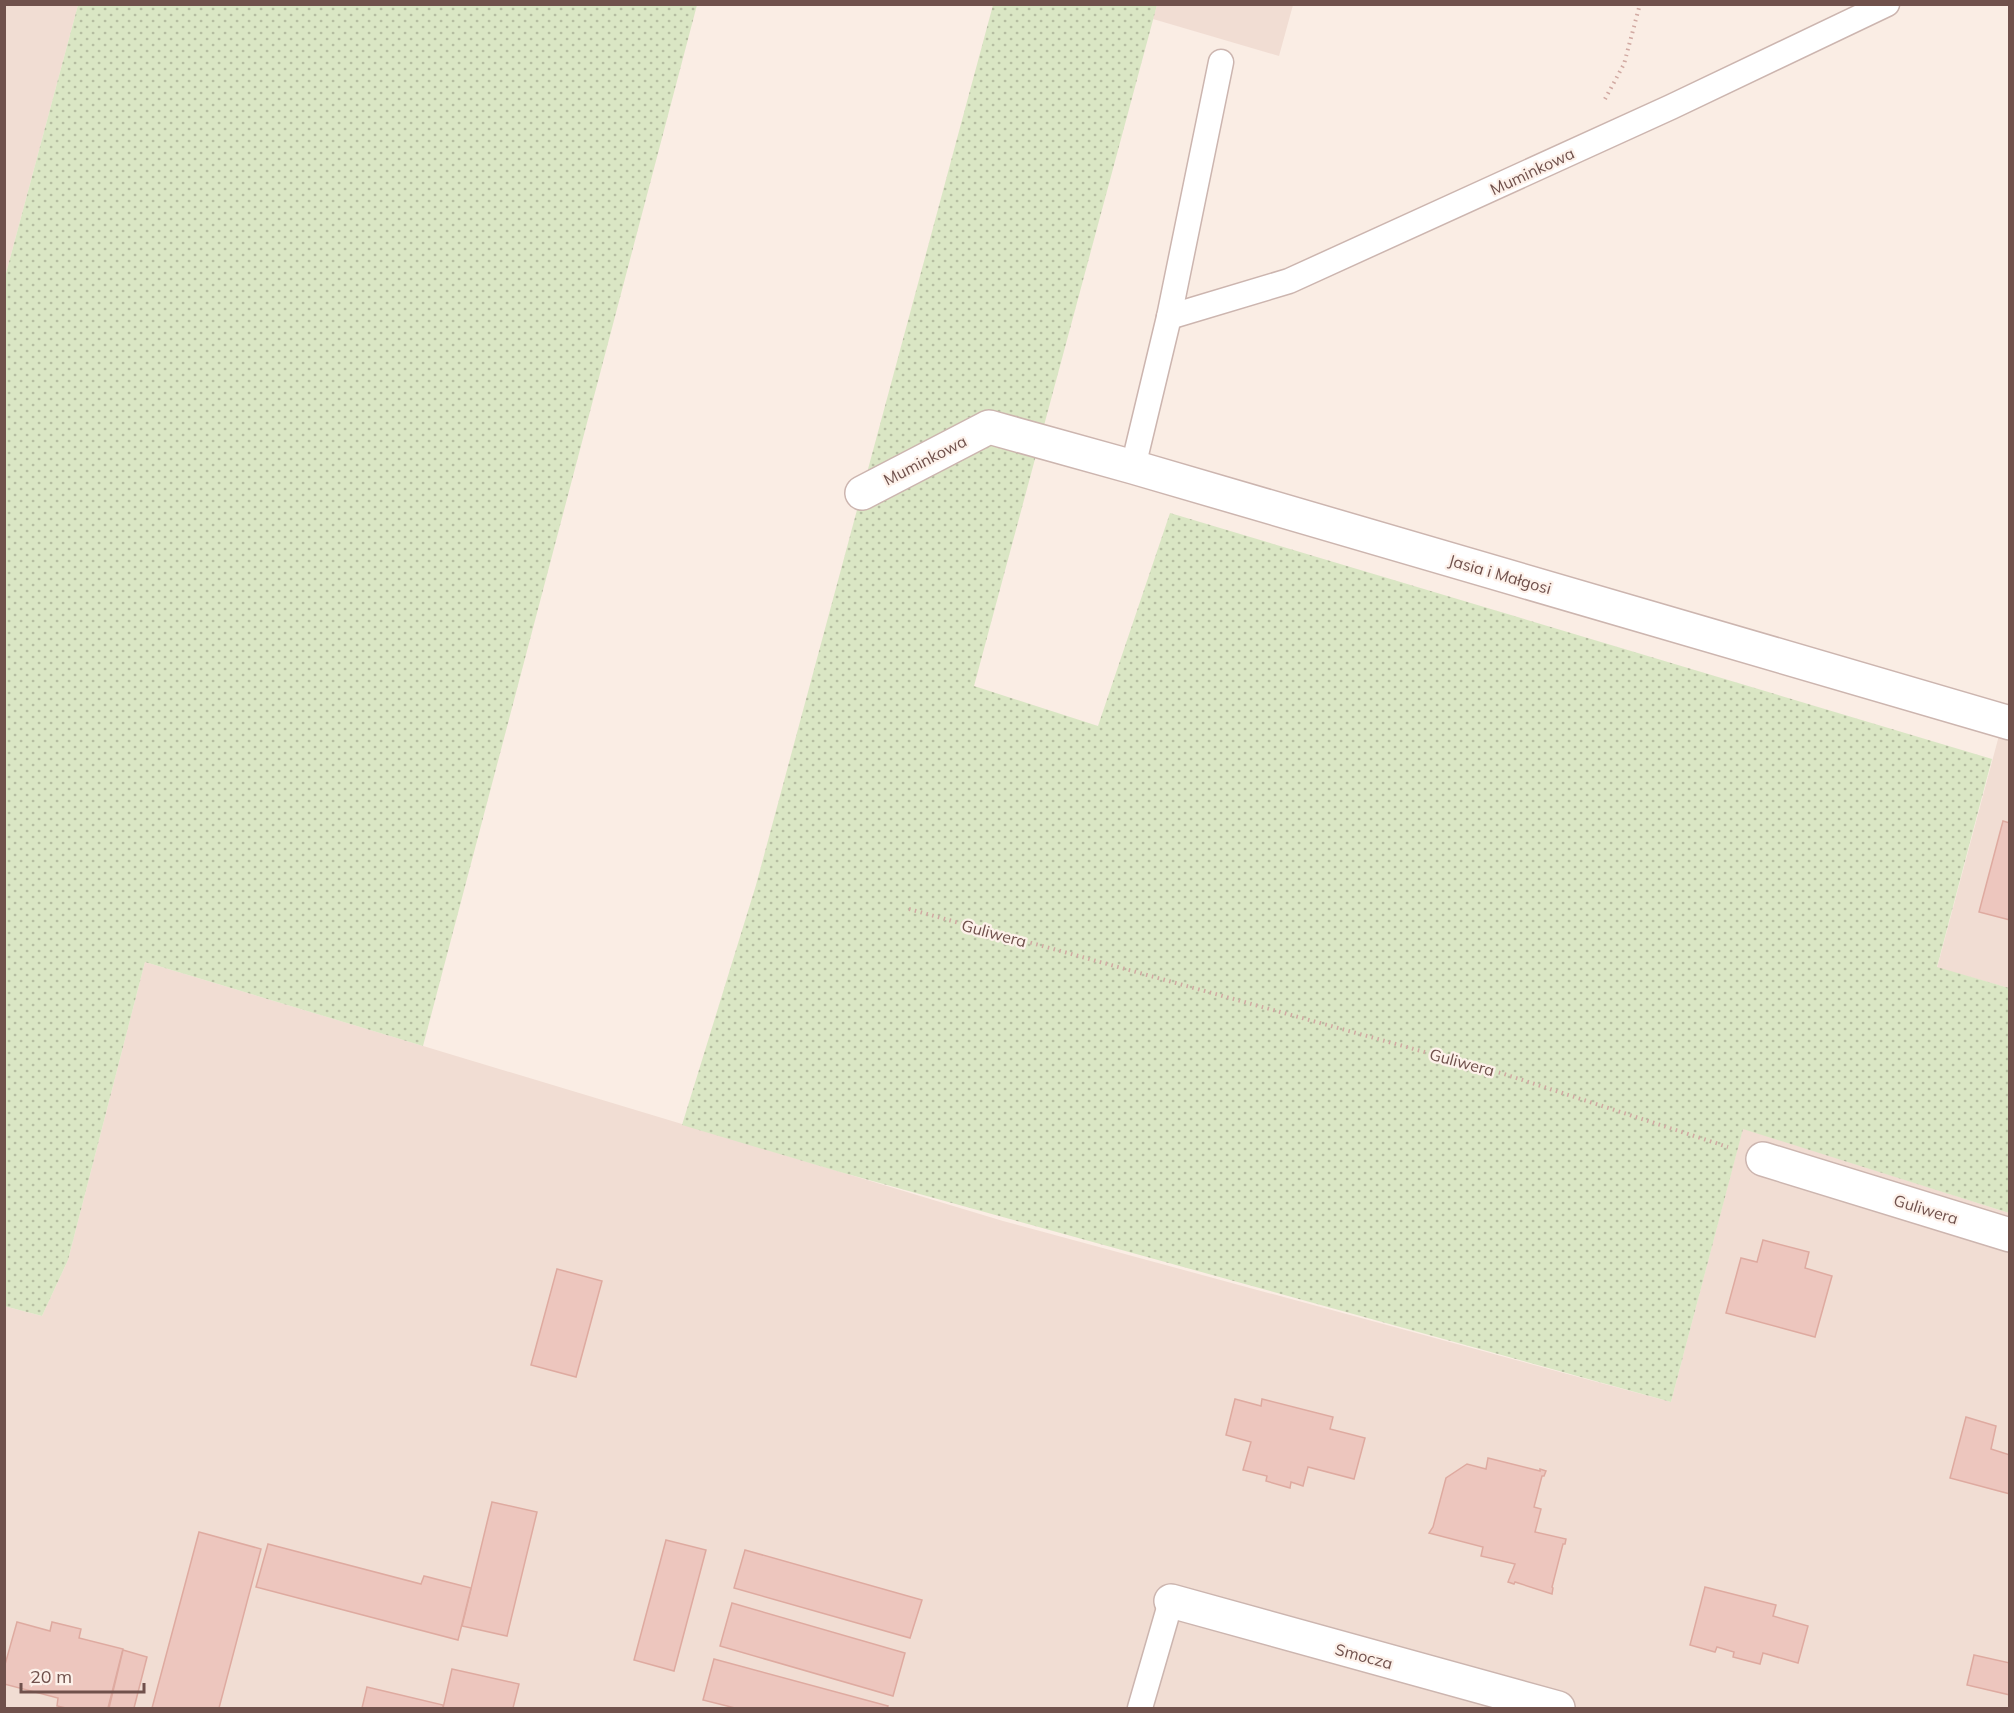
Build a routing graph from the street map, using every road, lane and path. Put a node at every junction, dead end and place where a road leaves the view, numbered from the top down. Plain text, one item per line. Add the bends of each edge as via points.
1 (1640, 4) edge
2 (1887, 4) edge
3 (1221, 62) dead end
4 (1577, 150) junction
5 (1169, 317) junction
6 (989, 427) joint
7 (1133, 467) junction
8 (862, 493) dead end
9 (2010, 723) edge
10 (909, 909) dead end
11 (1763, 1159) joint
12 (2010, 1234) edge
13 (1170, 1601) joint
14 (1140, 1708) edge
15 (1558, 1708) edge

1 - 4 path via 1624,64
2 - 4 lane, Muminkowa
3 - 5 lane
4 - 5 lane, Muminkowa via 1289,281
5 - 7 lane
6 - 7 street, Jasia i Małgosi
6 - 8 street, Muminkowa
7 - 9 street, Jasia i Małgosi
10 - 11 path, Guliwera via 1504,1074
11 - 12 street, Guliwera
13 - 14 lane
13 - 15 street, Smocza

